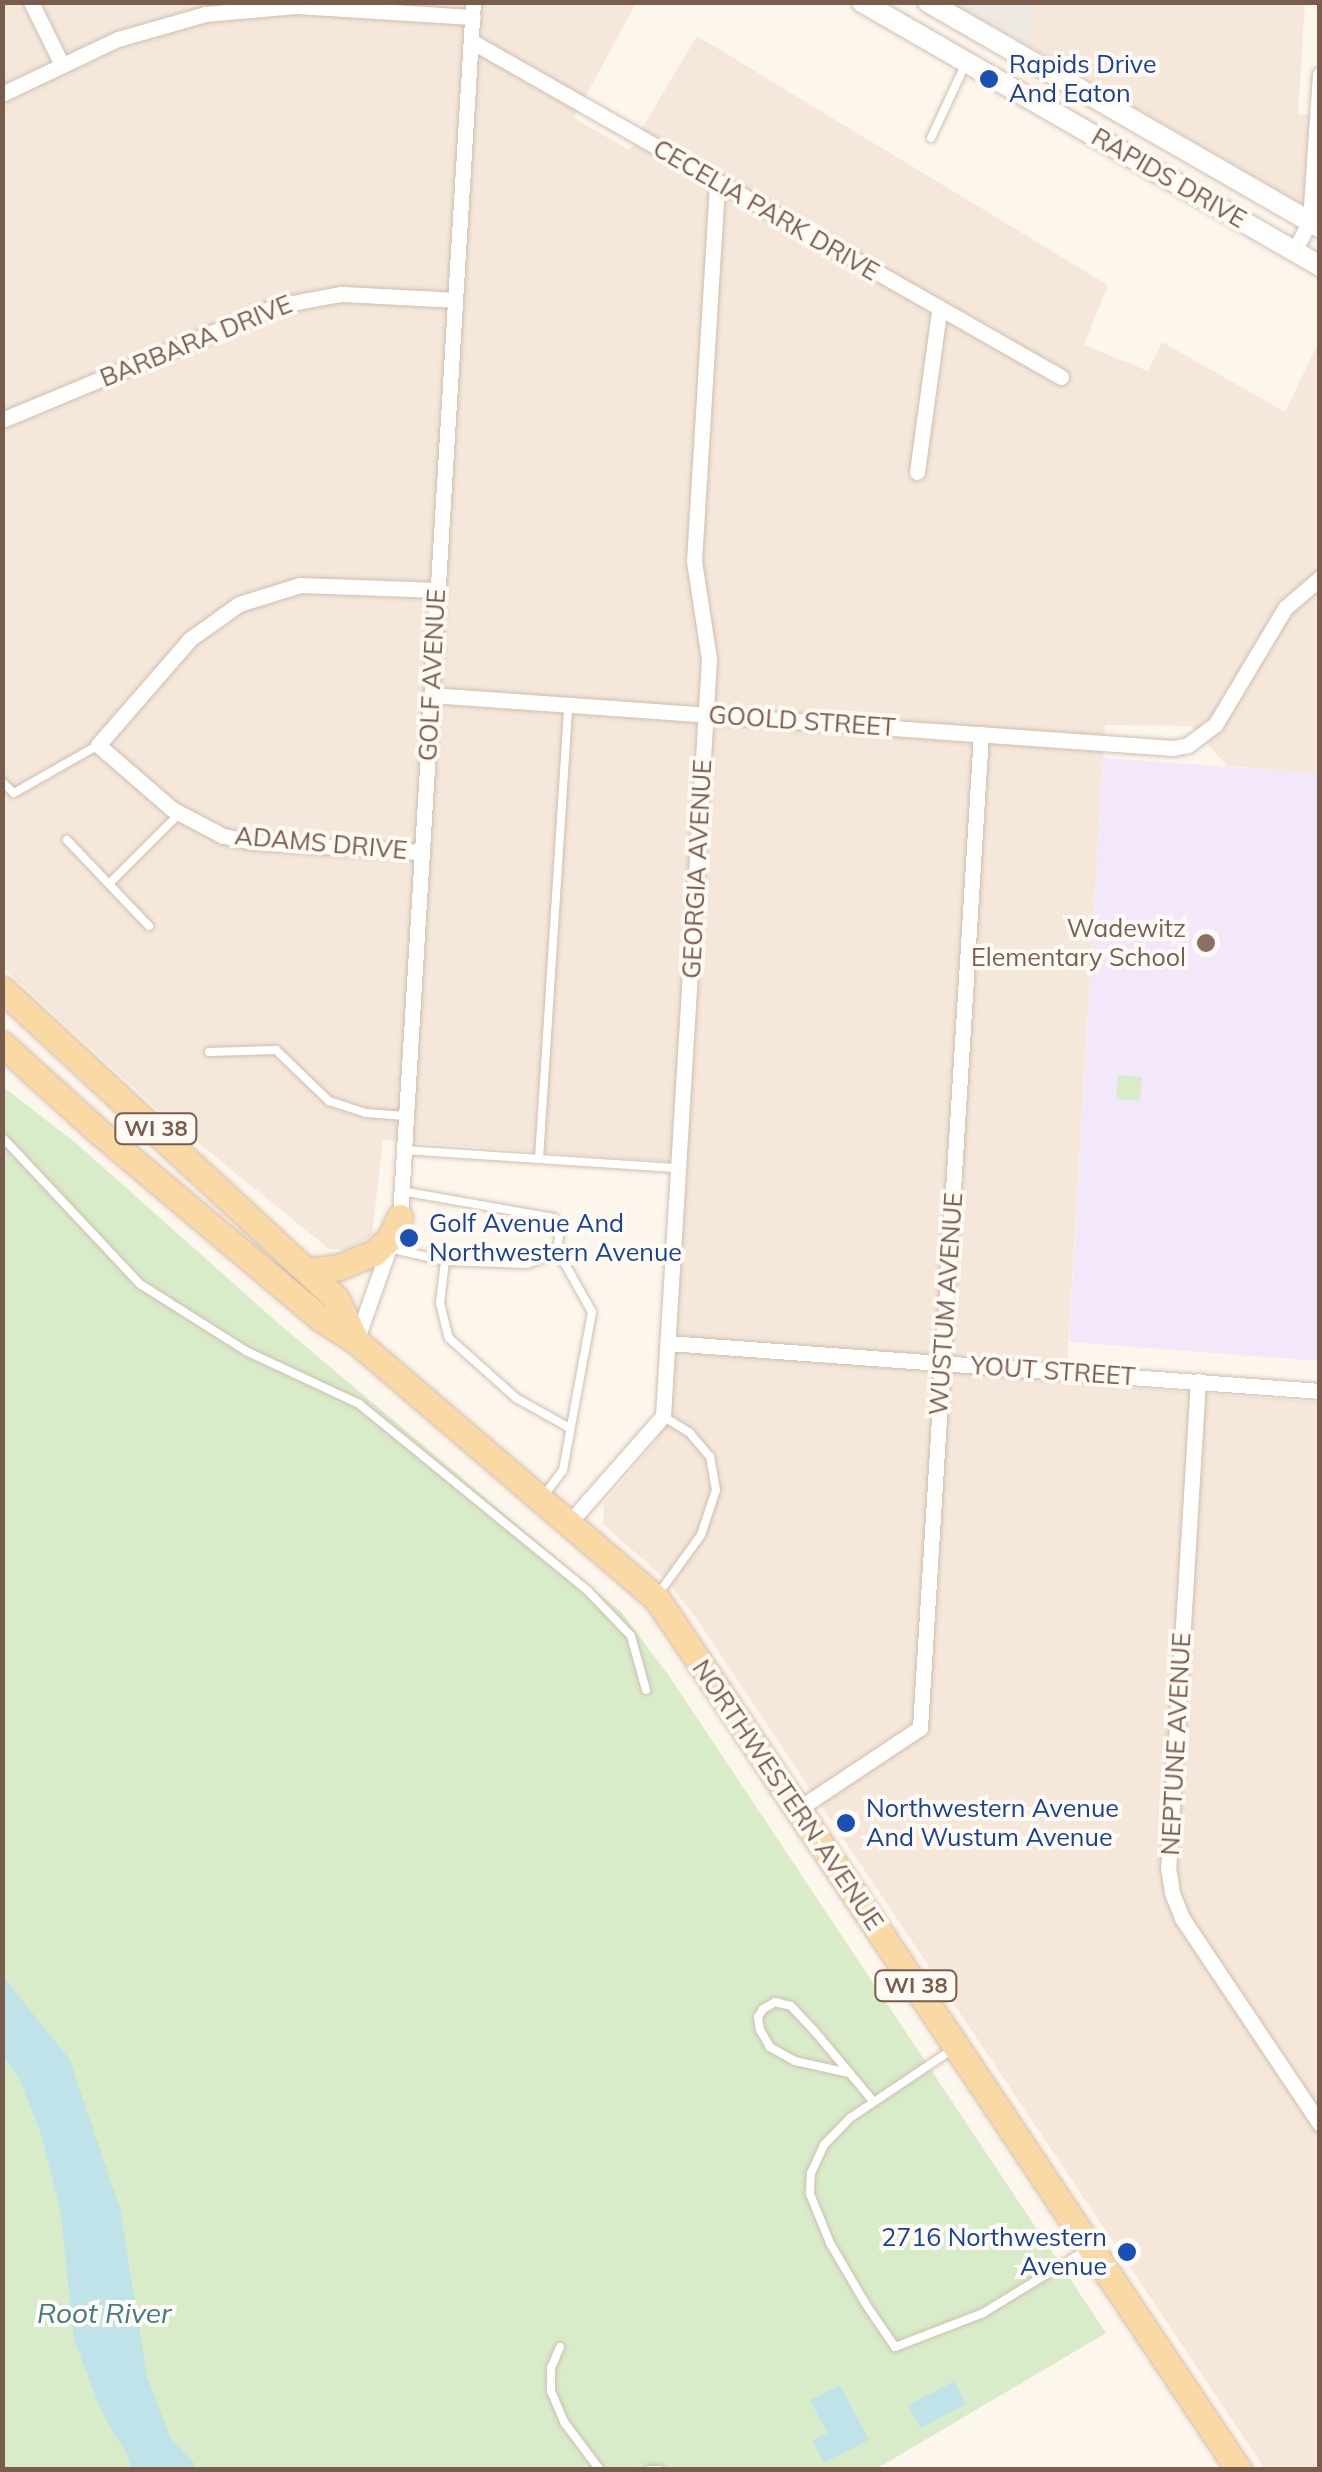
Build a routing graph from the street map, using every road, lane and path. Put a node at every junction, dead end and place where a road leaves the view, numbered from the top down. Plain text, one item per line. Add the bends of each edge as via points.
1 (31, 2) edge
2 (862, 2) edge
3 (926, 2) edge
4 (473, 10) edge
5 (909, 30) junction
6 (471, 42) junction
7 (966, 62) junction
8 (62, 66) junction
9 (1320, 74) edge
10 (1078, 89) junction
11 (2, 94) edge
12 (1063, 117) junction
13 (931, 138) dead end
14 (717, 182) junction
15 (1315, 224) edge
16 (1294, 251) junction
17 (1320, 266) edge
18 (455, 300) junction
19 (939, 311) junction
20 (1061, 378) dead end
21 (2, 420) edge
22 (917, 472) dead end
23 (1320, 578) edge
24 (438, 590) junction
25 (431, 695) junction
26 (568, 704) junction
27 (706, 714) junction
28 (981, 734) junction
29 (98, 746) junction
30 (2, 782) edge
31 (180, 814) junction
32 (67, 840) dead end
33 (422, 852) junction
34 (109, 884) junction
35 (148, 926) dead end
36 (2, 989) edge
37 (2, 1044) edge
38 (209, 1052) dead end
39 (406, 1116) junction
40 (2, 1137) edge
41 (404, 1150) junction
42 (539, 1159) junction
43 (678, 1168) junction
44 (400, 1204) junction
45 (389, 1248) junction
46 (556, 1252) junction
47 (444, 1261) junction
48 (308, 1271) junction
49 (356, 1341) junction
50 (668, 1343) junction
51 (942, 1362) junction
52 (1198, 1382) junction
53 (1320, 1390) edge
54 (663, 1416) junction
55 (570, 1428) junction
56 (541, 1499) junction
57 (570, 1523) junction
58 (655, 1598) junction
59 (646, 1690) dead end
60 (798, 1809) junction
61 (957, 2047) junction
62 (849, 2074) junction
63 (873, 2101) junction
64 (1320, 2124) edge
65 (1091, 2247) junction
66 (560, 2347) dead end
67 (600, 2470) edge
68 (649, 2470) edge
69 (660, 2470) edge
70 (1240, 2470) edge

1 - 8 street
2 - 5 street, RAPIDS DRIVE
3 - 5 street
3 - 10 street, RAPIDS DRIVE
4 - 6 street, GOLF AVENUE
4 - 8 street via 246,9 165,24
5 - 7 street, RAPIDS DRIVE
6 - 14 street, CECELIA PARK DRIVE
6 - 18 street, GOLF AVENUE
7 - 12 street, RAPIDS DRIVE
7 - 13 lane
8 - 11 street
9 - 15 street
10 - 12 street
10 - 15 street, RAPIDS DRIVE
12 - 16 street, RAPIDS DRIVE
14 - 19 street, CECELIA PARK DRIVE
14 - 27 street, GEORGIA AVENUE via 694,561 709,658
15 - 16 street
16 - 17 street, RAPIDS DRIVE
18 - 21 street, BARBARA DRIVE via 341,294 276,306
18 - 24 street, GOLF AVENUE
19 - 20 street, CECELIA PARK DRIVE
19 - 22 street
23 - 28 street, GOOLD STREET via 1285,608 1215,725 1188,745
24 - 25 street, GOLF AVENUE
24 - 29 street via 334,584 270,592 213,620
25 - 26 street, GOOLD STREET
25 - 33 street, GOLF AVENUE
26 - 27 street, GOOLD STREET
26 - 42 lane
27 - 28 street, GOOLD STREET
27 - 43 street, GEORGIA AVENUE
28 - 51 street, WUSTUM AVENUE
29 - 30 lane via 14,793
29 - 31 street, ADAMS DRIVE
31 - 33 street, ADAMS DRIVE via 252,842
31 - 34 lane
32 - 34 lane
33 - 39 street, GOLF AVENUE
34 - 35 lane
36 - 48 main road, NORTHWESTERN AVENUE / WI 38
37 - 49 main road, NORTHWESTERN AVENUE / WI 38 via 320,1318
38 - 39 lane via 276,1050 329,1100 365,1113
39 - 41 street, GOLF AVENUE
40 - 59 lane via 140,1284 246,1351 359,1404 588,1591 631,1636
41 - 42 lane
41 - 44 street, GOLF AVENUE
42 - 43 lane
43 - 50 street, GEORGIA AVENUE
44 - 45 street, GOLF AVENUE
44 - 46 lane via 554,1218 560,1228
44 - 48 main road via 390,1238 374,1253
45 - 47 lane
45 - 49 street, GOLF AVENUE
46 - 47 lane via 526,1264
46 - 55 lane via 592,1312
47 - 55 lane via 440,1302 449,1338 516,1398
48 - 49 main road, NORTHWESTERN AVENUE / WI 38 via 336,1298
49 - 56 main road, NORTHWESTERN AVENUE / WI 38
50 - 51 street, YOUT STREET
50 - 54 street, GEORGIA AVENUE
51 - 52 street, YOUT STREET
51 - 60 street, WUSTUM AVENUE via 920,1728
52 - 53 street, YOUT STREET
52 - 64 street, NEPTUNE AVENUE via 1168,1867 1172,1893 1182,1918
54 - 57 street
54 - 58 lane via 710,1457 716,1490 701,1536
55 - 56 lane via 563,1470
56 - 57 main road, NORTHWESTERN AVENUE / WI 38
57 - 58 main road, NORTHWESTERN AVENUE / WI 38
58 - 60 main road, NORTHWESTERN AVENUE / WI 38
60 - 61 main road, NORTHWESTERN AVENUE / WI 38
61 - 63 lane
61 - 65 main road, NORTHWESTERN AVENUE / WI 38
62 - 62 lane via 791,2006 775,2002 763,2009 760,2030 770,2047 795,2061
62 - 63 lane
63 - 65 lane via 824,2145 810,2194 830,2243 895,2347 983,2312
65 - 70 main road, NORTHWESTERN AVENUE / WI 38
66 - 67 lane via 551,2368 552,2391 564,2422
68 - 69 lane

